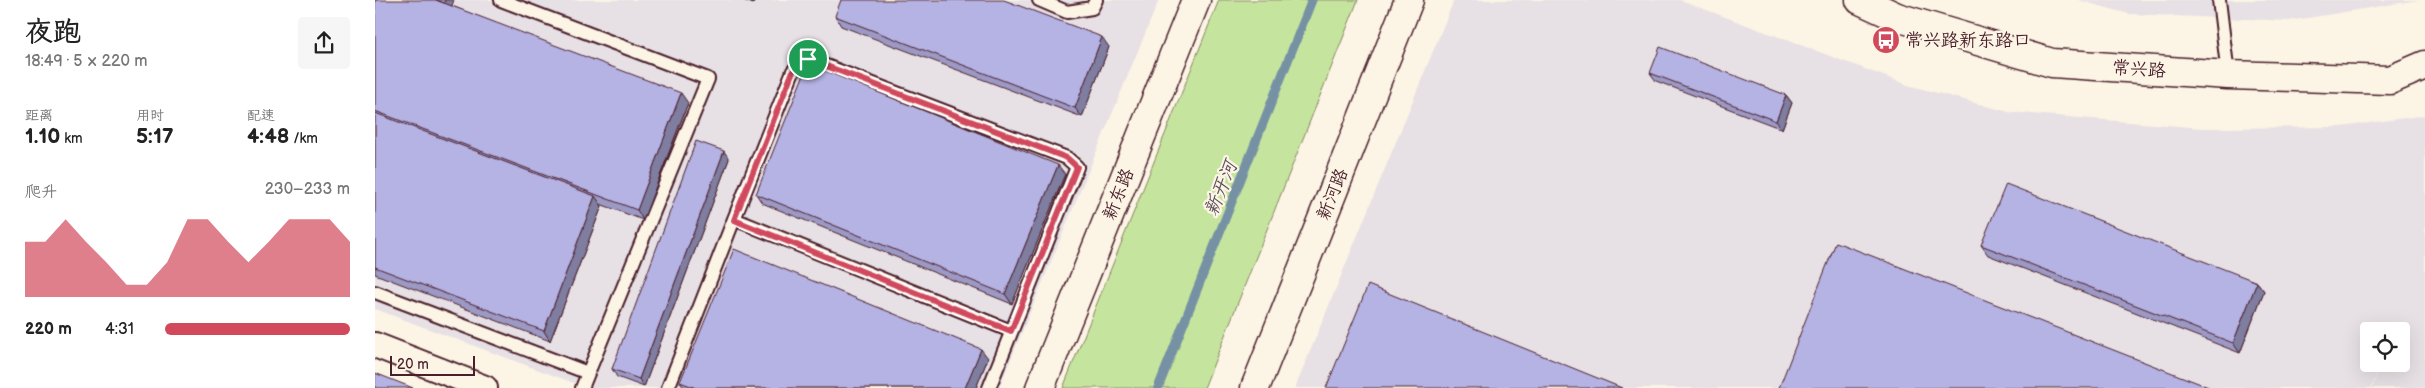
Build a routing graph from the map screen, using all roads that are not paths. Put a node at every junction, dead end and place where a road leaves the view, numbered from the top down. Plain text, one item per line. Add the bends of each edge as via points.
1 (501, 0) edge
2 (1039, 0) edge
3 (1096, 0) edge
4 (1196, 0) edge
5 (1409, 0) edge
6 (1860, 0) edge
7 (2219, 0) edge
8 (2425, 64) edge
9 (2228, 75) junction
10 (734, 220) junction
11 (375, 292) edge
12 (1011, 331) junction
13 (375, 346) edge
14 (588, 373) junction
15 (485, 388) edge
16 (581, 388) edge
17 (668, 388) edge
18 (989, 388) edge
19 (1040, 388) edge
20 (1255, 388) edge

1 - 14 lane via 708,79
2 - 3 lane via 1067,12 1092,8
4 - 19 street, 新东路
5 - 20 street, 新河路
6 - 9 street, 常兴路 via 1897,17 2052,63
7 - 9 lane
8 - 9 street, 常兴路 via 2390,80
10 - 12 lane
10 - 12 lane via 793,71 808,59 1067,158 1077,167
10 - 17 lane
11 - 14 lane
12 - 18 lane
13 - 15 street
14 - 16 lane

